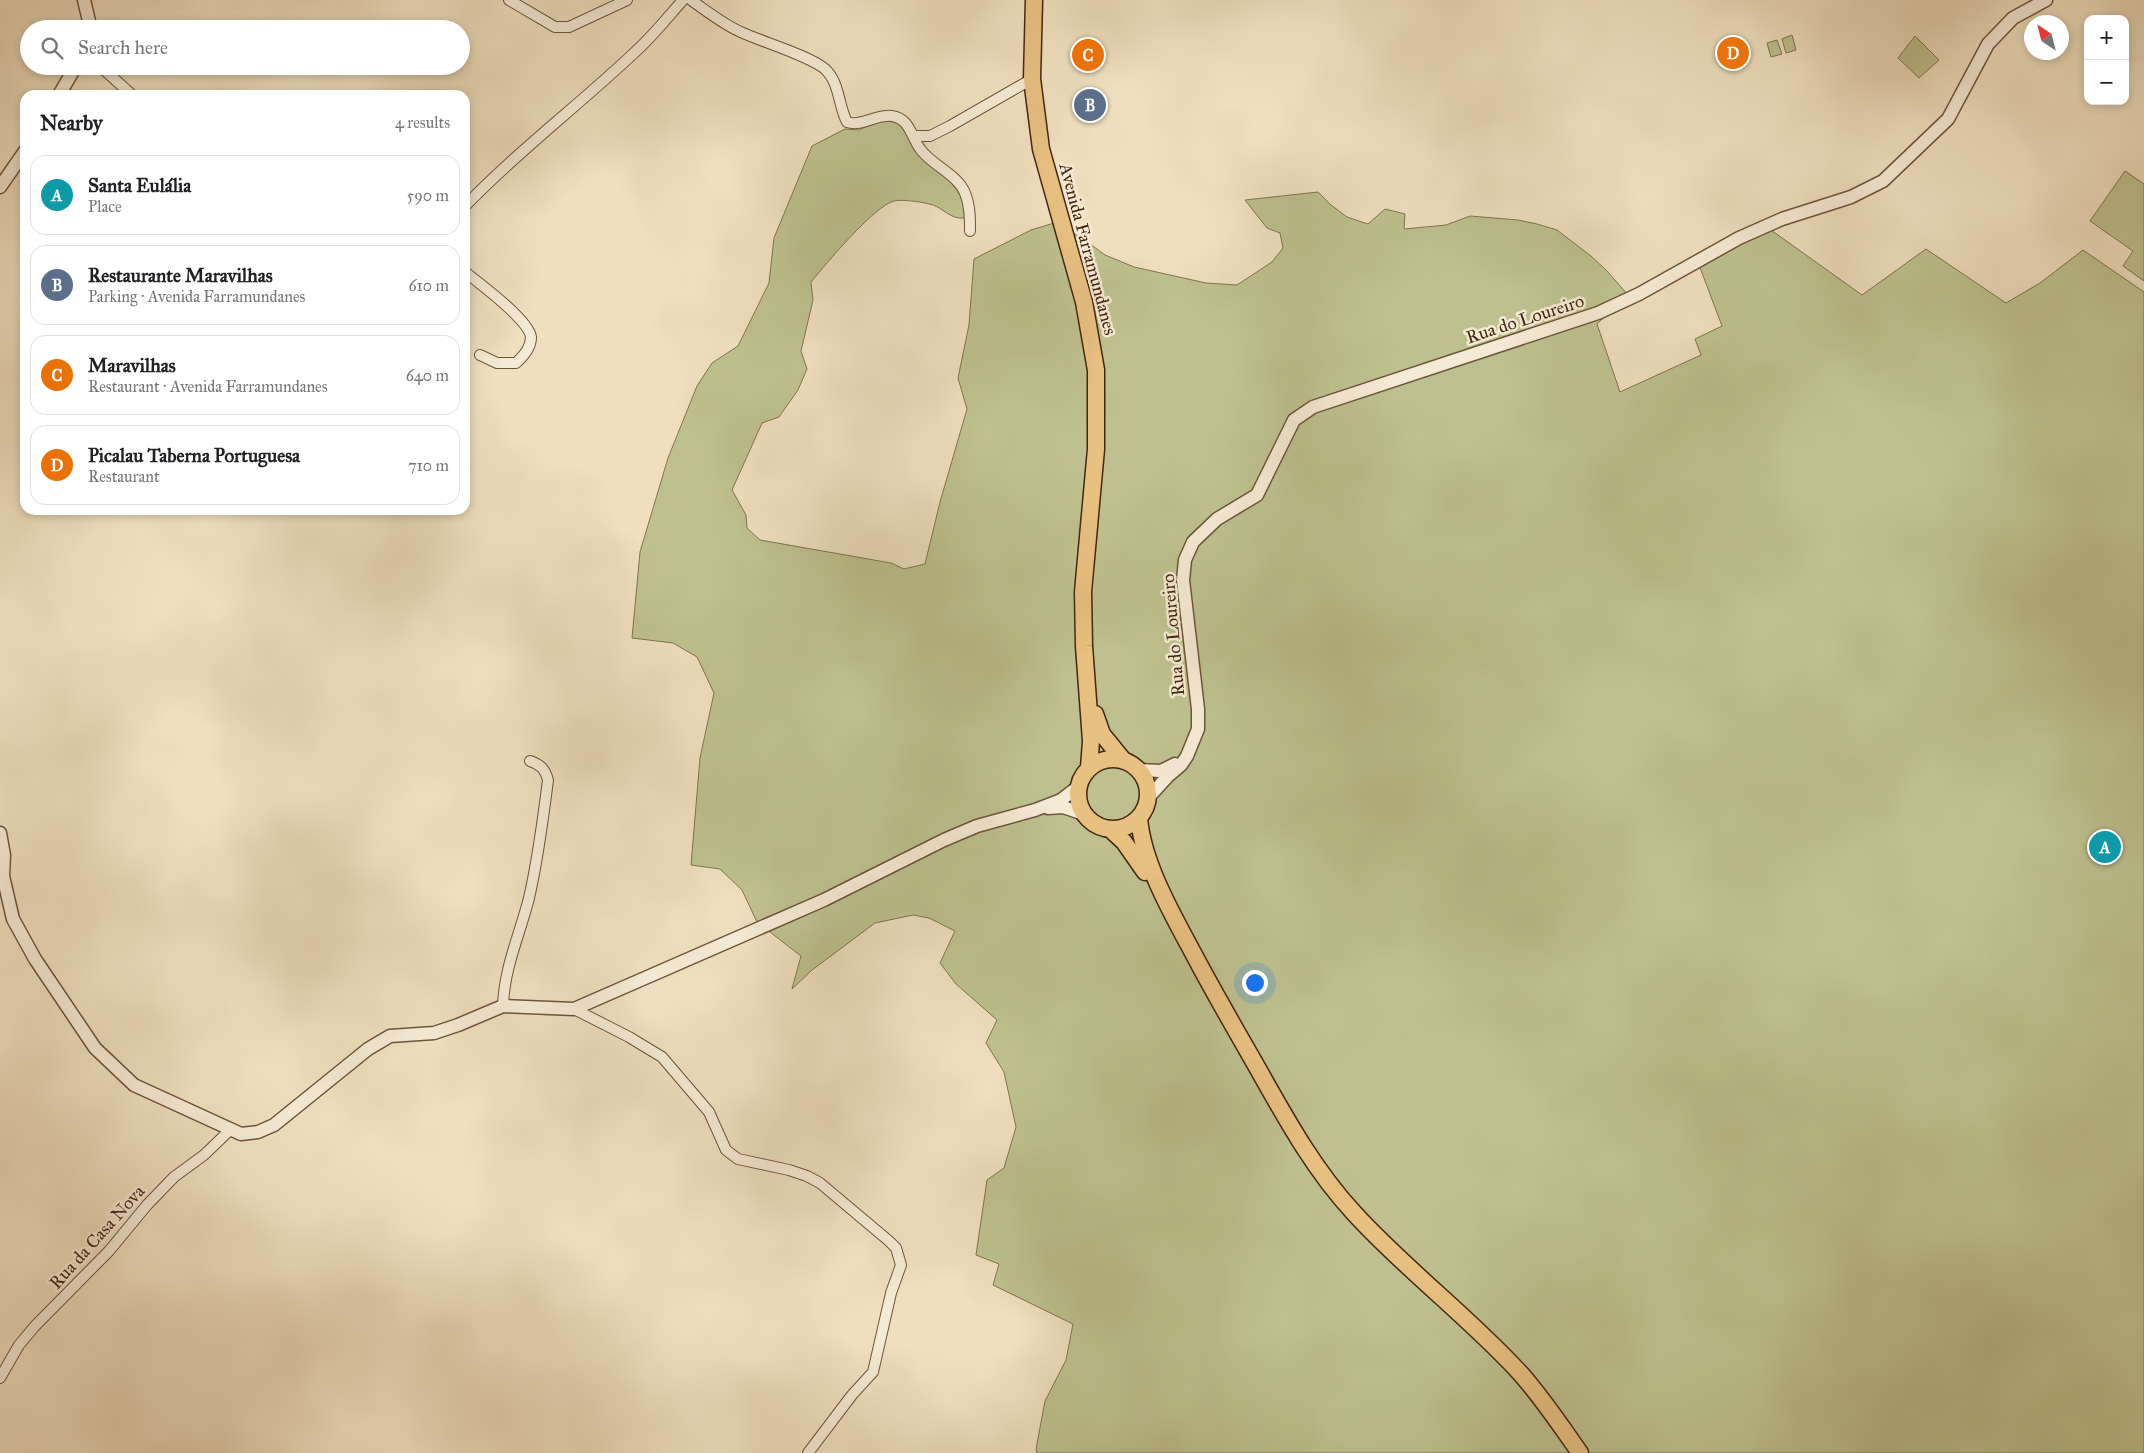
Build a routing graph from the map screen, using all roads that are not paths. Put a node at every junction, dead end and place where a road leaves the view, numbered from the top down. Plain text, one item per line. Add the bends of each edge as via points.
1 (84, 0) edge
2 (509, 0) edge
3 (626, 0) edge
4 (684, 0) edge
5 (691, 0) edge
6 (1034, 0) edge
7 (2046, 0) edge
8 (89, 20) edge
9 (71, 75) edge
10 (110, 75) edge
11 (1032, 78) junction
12 (62, 90) edge
13 (126, 90) edge
14 (914, 136) junction
15 (20, 158) edge
16 (0, 187) edge
17 (470, 201) edge
18 (970, 231) dead end
19 (470, 276) edge
20 (480, 355) dead end
21 (1087, 688) junction
22 (1188, 756) junction
23 (530, 761) dead end
24 (1124, 761) junction
25 (1089, 768) junction
26 (1138, 770) junction
27 (1078, 787) junction
28 (1148, 798) junction
29 (1035, 810) junction
30 (1084, 814) junction
31 (1139, 818) junction
32 (1110, 829) junction
33 (0, 832) edge
34 (1175, 918) junction
35 (503, 1006) junction
36 (574, 1009) junction
37 (230, 1130) junction
38 (0, 1378) edge
39 (808, 1453) edge
40 (1580, 1453) edge

1 - 8 street
2 - 3 street via 555,27 569,27
4 - 17 street via 635,53 526,147
5 - 14 street via 742,33 824,69 834,82 848,122 855,125 893,116 907,123
6 - 11 main road, Avenida Farramundanes
7 - 22 street, Rua do Loureiro via 2013,18 1988,44 1948,119 1882,181 1851,197 1782,219 1739,238 1598,314 1303,412 1294,420 1257,495 1218,519 1193,542 1185,560 1183,580 1198,709 1198,729
9 - 12 street
10 - 13 street
11 - 14 street via 930,136
11 - 21 main road, Avenida Farramundanes via 1041,149 1084,302 1096,370 1096,449 1084,592
14 - 18 street via 920,150 965,190 970,206
15 - 16 street
19 - 20 street via 502,302 525,325 531,336 527,353 516,363 497,363
21 - 24 main road via 1102,734
21 - 25 main road via 1091,741
22 - 26 street via 1161,770
22 - 28 street, Rua do Loureiro
23 - 35 street via 545,770 547,790 529,900 504,986
24 - 25 main road via 1106,760
24 - 26 main road
25 - 27 main road
26 - 28 main road
27 - 29 street via 1061,800
27 - 30 main road via 1079,806
28 - 31 main road
29 - 30 street via 1063,807
29 - 36 street via 995,820 944,840 824,900
30 - 32 main road via 1096,824
31 - 32 main road via 1121,828
31 - 34 main road via 1145,853
32 - 34 main road via 1137,858
33 - 37 street via 3,876 13,919 35,959 95,1048 134,1085
34 - 40 main road via 1287,1121 1322,1174 1367,1226 1521,1375
35 - 36 street
35 - 37 street via 434,1033 390,1036 360,1055 274,1125 258,1132 241,1134
36 - 39 street via 662,1057 709,1112 723,1145 738,1160 807,1176 896,1248 901,1265 890,1293 873,1372
37 - 38 street, Rua da Casa Nova via 147,1205 109,1251 35,1326 19,1345

